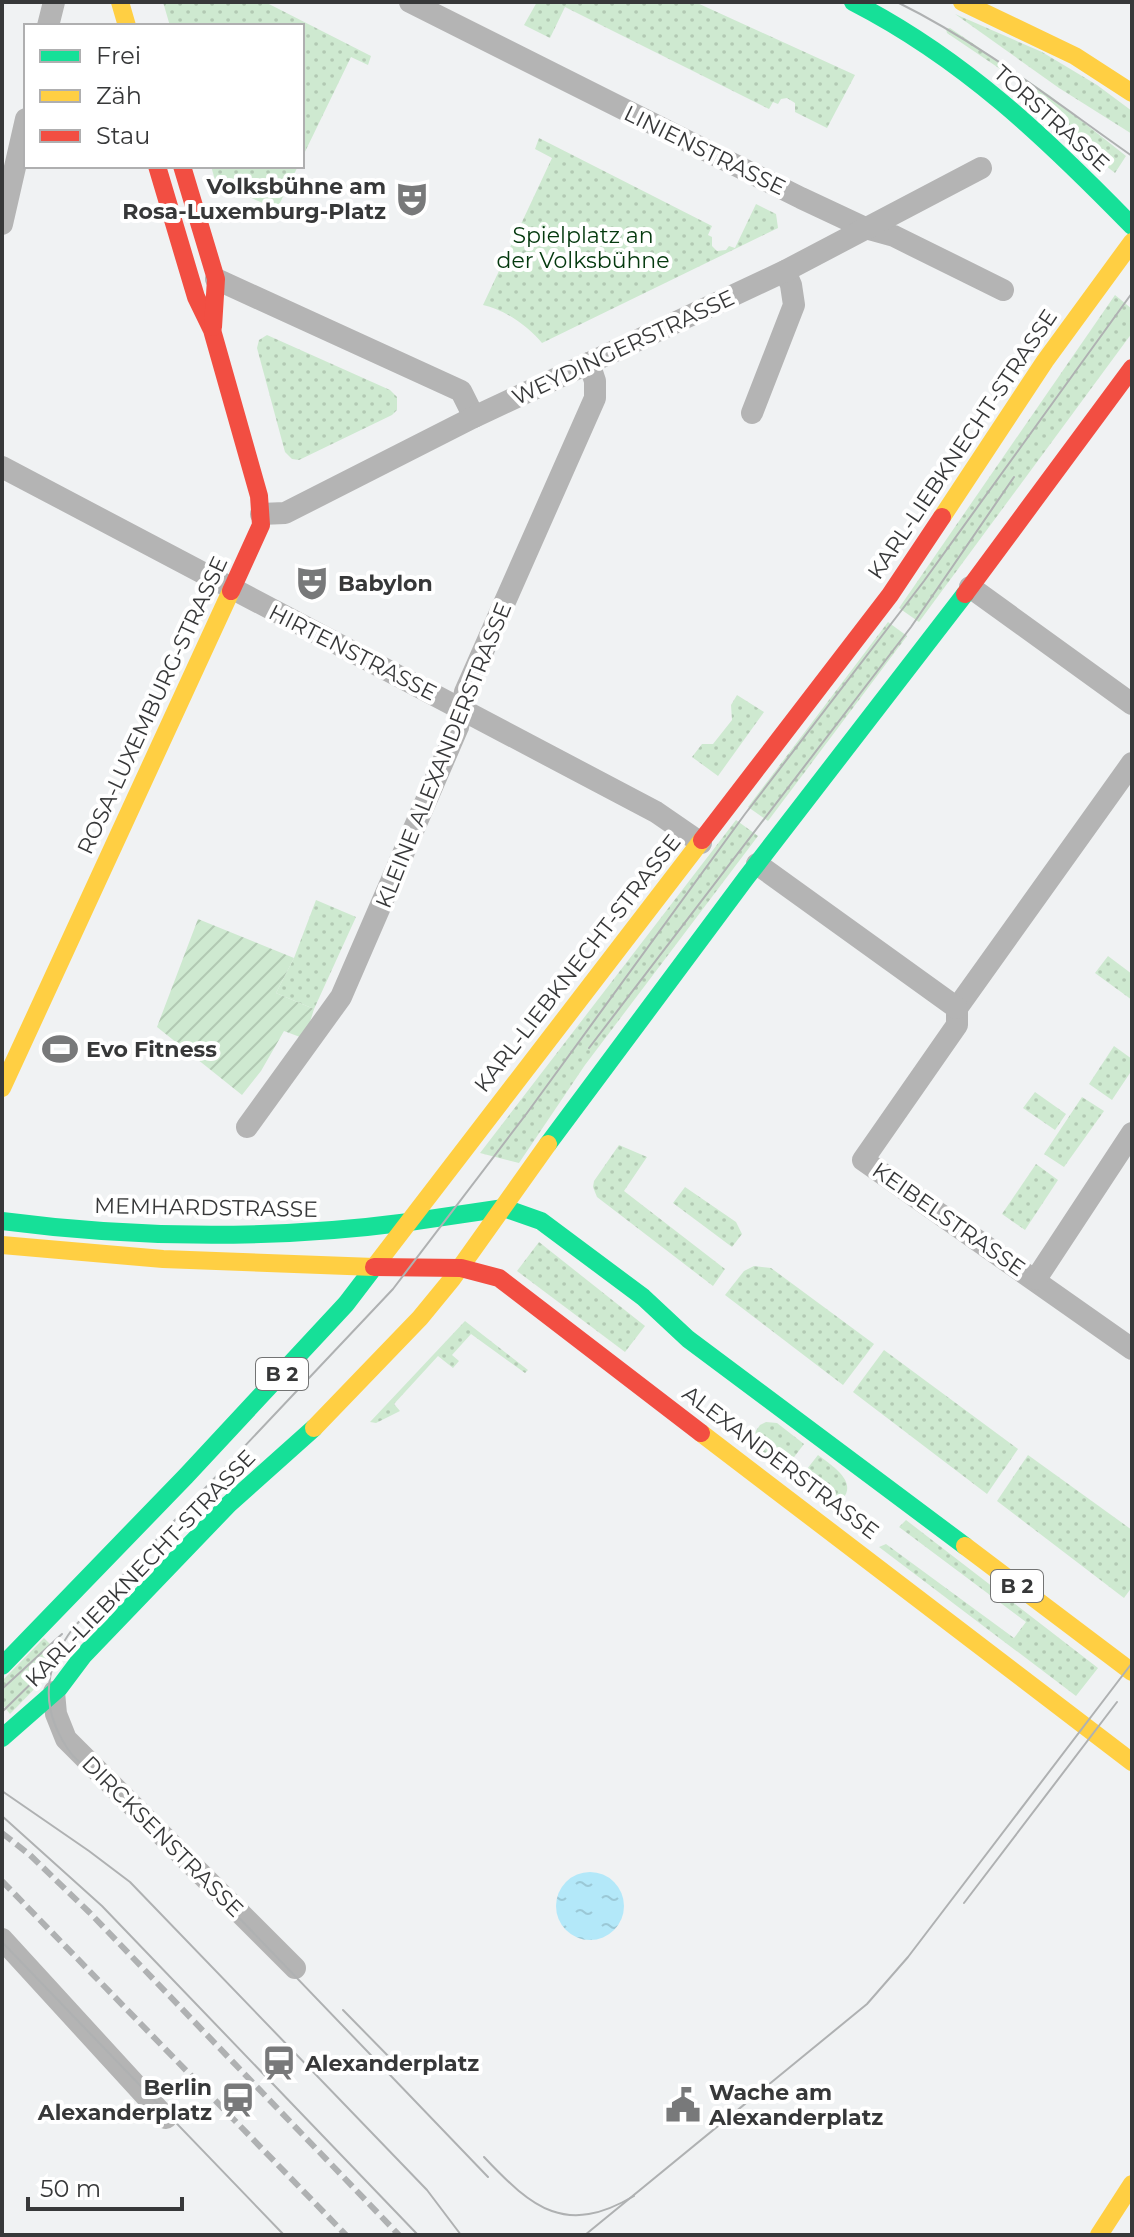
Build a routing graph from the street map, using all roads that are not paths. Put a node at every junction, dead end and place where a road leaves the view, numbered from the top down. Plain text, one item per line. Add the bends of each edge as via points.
1 (54, 2) edge
2 (120, 2) edge
3 (410, 2) edge
4 (853, 2) edge
5 (962, 2) edge
6 (48, 24) edge
7 (126, 24) edge
8 (1132, 93) edge
9 (24, 128) edge
10 (158, 168) edge
11 (183, 168) edge
12 (981, 168) dead end
13 (2, 224) edge
14 (1132, 226) edge
15 (865, 228) junction
16 (1132, 242) edge
17 (785, 271) junction
18 (216, 279) junction
19 (1003, 290) dead end
20 (212, 330) junction
21 (589, 363) junction
22 (1132, 368) edge
23 (752, 413) dead end
24 (474, 417) junction
25 (2, 467) edge
26 (261, 514) junction
27 (970, 587) junction
28 (232, 589) junction
29 (1132, 704) edge
30 (462, 708) junction
31 (1132, 763) edge
32 (701, 843) junction
33 (757, 864) junction
34 (957, 1008) junction
35 (2, 1088) edge
36 (247, 1127) dead end
37 (1132, 1133) edge
38 (504, 1208) junction
39 (2, 1221) edge
40 (409, 1222) junction
41 (2, 1245) edge
42 (374, 1267) junction
43 (461, 1268) junction
44 (1036, 1279) junction
45 (1132, 1349) edge
46 (2, 1666) edge
47 (1132, 1672) edge
48 (54, 1692) junction
49 (2, 1738) edge
50 (1132, 1762) edge
51 (2, 1939) edge
52 (295, 1968) dead end
53 (166, 2118) dead end
54 (1132, 2184) edge
55 (1099, 2235) edge

1 - 6 street
2 - 7 main road
3 - 15 street, LINIENSTRASSE
4 - 14 main road, TORSTRASSE via 913,34 1007,103
5 - 8 main road, TORSTRASSE via 1075,56
9 - 13 street
10 - 20 main road, ROSA-LUXEMBURG-STRASSE via 196,297
11 - 18 main road, ROSA-LUXEMBURG-STRASSE
12 - 15 street, WEYDINGERSTRASSE
15 - 17 street, WEYDINGERSTRASSE
15 - 19 street, LINIENSTRASSE via 894,236
16 - 32 main road, KARL-LIEBKNECHT-STRASSE via 1022,395 890,595
17 - 21 street, WEYDINGERSTRASSE
17 - 23 street via 794,305
18 - 20 main road, ROSA-LUXEMBURG-STRASSE
18 - 24 street via 461,391
20 - 26 main road, ROSA-LUXEMBURG-STRASSE
21 - 24 street, WEYDINGERSTRASSE
21 - 30 street, KLEINE ALEXANDERSTRASSE via 595,398
22 - 27 main road, KARL-LIEBKNECHT-STRASSE
24 - 26 street, WEYDINGERSTRASSE via 285,513
25 - 28 street, HIRTENSTRASSE
26 - 28 main road, ROSA-LUXEMBURG-STRASSE
27 - 29 street
27 - 33 main road, KARL-LIEBKNECHT-STRASSE
28 - 30 street, HIRTENSTRASSE
28 - 35 main road, ROSA-LUXEMBURG-STRASSE
30 - 32 street, HIRTENSTRASSE via 668,818
30 - 36 street, KLEINE ALEXANDERSTRASSE via 417,827 341,997
31 - 34 street
32 - 40 main road, KARL-LIEBKNECHT-STRASSE
33 - 34 street
33 - 38 main road, KARL-LIEBKNECHT-STRASSE
34 - 44 street, KEIBELSTRASSE via 957,1025 863,1160
37 - 44 street, KEIBELSTRASSE
38 - 40 main road, ALEXANDERSTRASSE / B 2
38 - 43 main road, KARL-LIEBKNECHT-STRASSE
38 - 47 main road, ALEXANDERSTRASSE / B 2 via 555,1231 643,1297 688,1339
39 - 40 main road, MEMHARDSTRASSE via 179,1235 332,1232
40 - 42 main road, KARL-LIEBKNECHT-STRASSE / B 2
41 - 42 main road via 163,1259
42 - 43 main road, ALEXANDERSTRASSE
42 - 46 main road, KARL-LIEBKNECHT-STRASSE / B 2 via 324,1330
43 - 48 main road, KARL-LIEBKNECHT-STRASSE / B 2 via 333,1409 229,1504
43 - 50 main road, ALEXANDERSTRASSE via 499,1278
44 - 45 street, KEIBELSTRASSE
48 - 49 main road, KARL-LIEBKNECHT-STRASSE / B 2
48 - 52 street, DIRCKSENSTRASSE via 66,1739
51 - 53 street
54 - 55 main road

